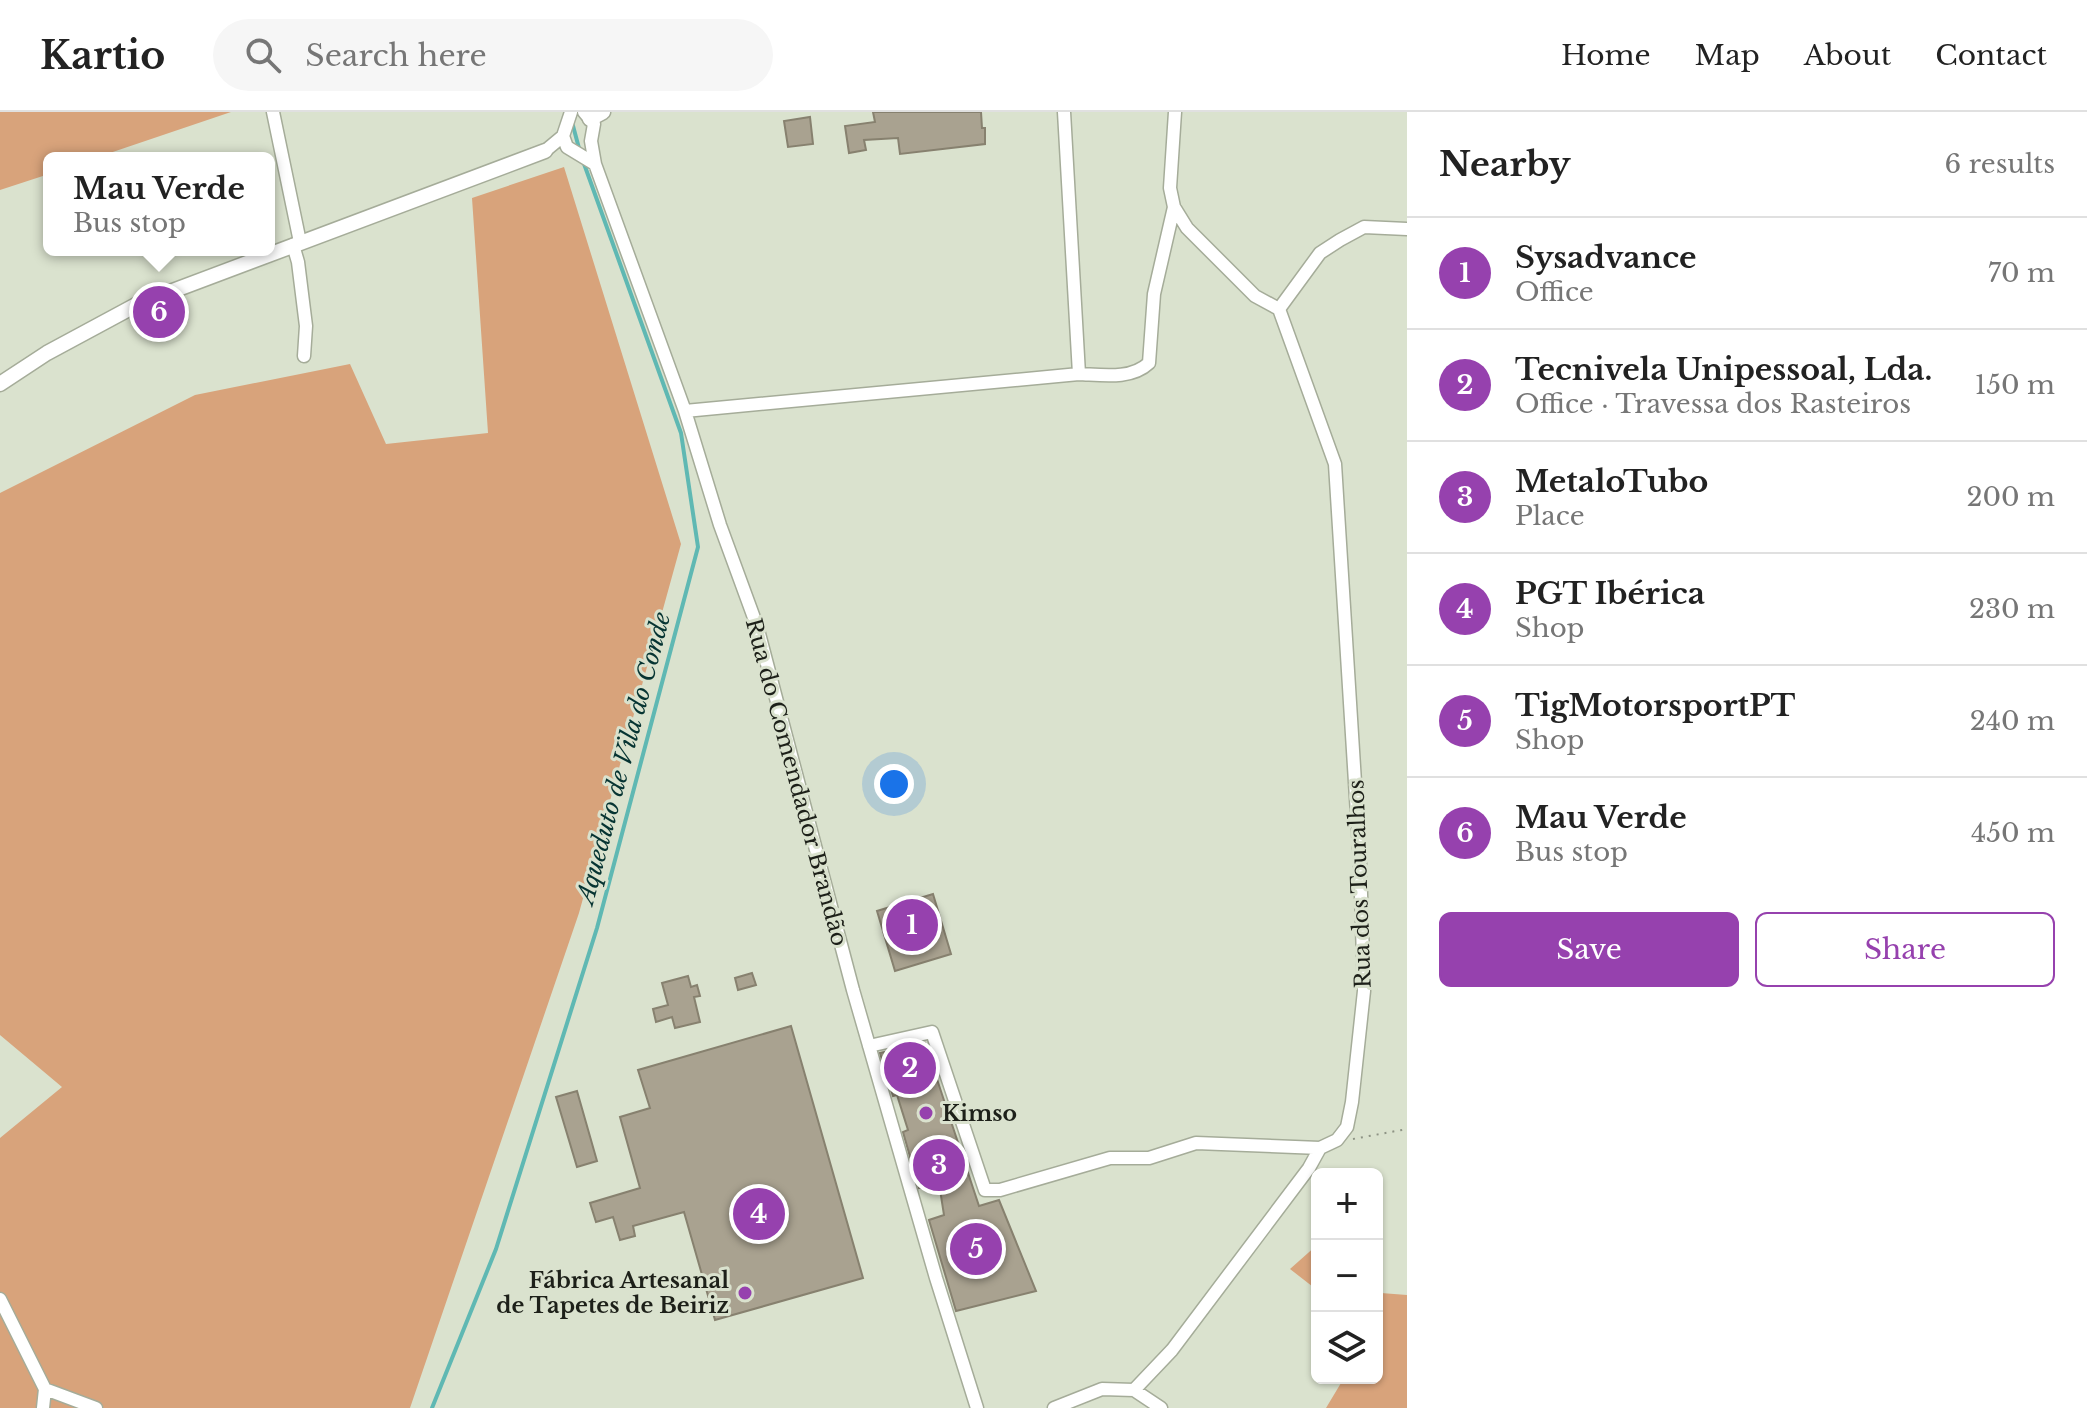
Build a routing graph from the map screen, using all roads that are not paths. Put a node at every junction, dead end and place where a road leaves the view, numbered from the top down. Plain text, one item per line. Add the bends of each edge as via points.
1 (273, 112) edge
2 (1064, 112) edge
3 (1175, 112) edge
4 (591, 115) edge
5 (571, 116) edge
6 (591, 141) junction
7 (567, 144) junction
8 (545, 151) joint
9 (595, 164) junction
10 (1174, 207) junction
11 (1407, 229) edge
12 (296, 244) junction
13 (275, 252) edge
14 (264, 256) edge
15 (1279, 309) junction
16 (304, 356) dead end
17 (1079, 374) junction
18 (0, 384) edge
19 (685, 411) junction
20 (869, 1046) junction
21 (1320, 1148) junction
22 (0, 1299) edge
23 (45, 1389) junction
24 (1134, 1390) junction
25 (43, 1408) edge
26 (96, 1408) edge
27 (977, 1408) edge
28 (1054, 1408) edge
29 (1161, 1408) edge

1 - 12 street
2 - 17 street
3 - 10 street via 1170,188
4 - 5 street
4 - 6 street, Rua do Comendador Brandão
5 - 7 street
6 - 7 street via 583,149
6 - 9 street, Rua do Comendador Brandão
7 - 8 street
7 - 9 street
8 - 12 street
9 - 19 street, Rua do Comendador Brandão
10 - 15 street via 1187,228 1255,296
10 - 17 street via 1154,294 1149,363 1119,376
11 - 15 street via 1364,227 1340,240 1320,253
12 - 13 street
12 - 16 street via 306,326
14 - 18 street via 138,304
15 - 21 street, Rua dos Touralhos via 1335,464 1360,862 1364,991 1352,1102 1347,1127
17 - 19 street
19 - 20 street, Rua do Comendador Brandão via 757,626
20 - 21 street via 932,1032 985,1190 1110,1158 1149,1158 1196,1143
20 - 27 street, Rua do Comendador Brandão
21 - 24 street via 1172,1350
22 - 23 street
23 - 25 street
23 - 26 street
24 - 28 street via 1102,1389
24 - 29 street

